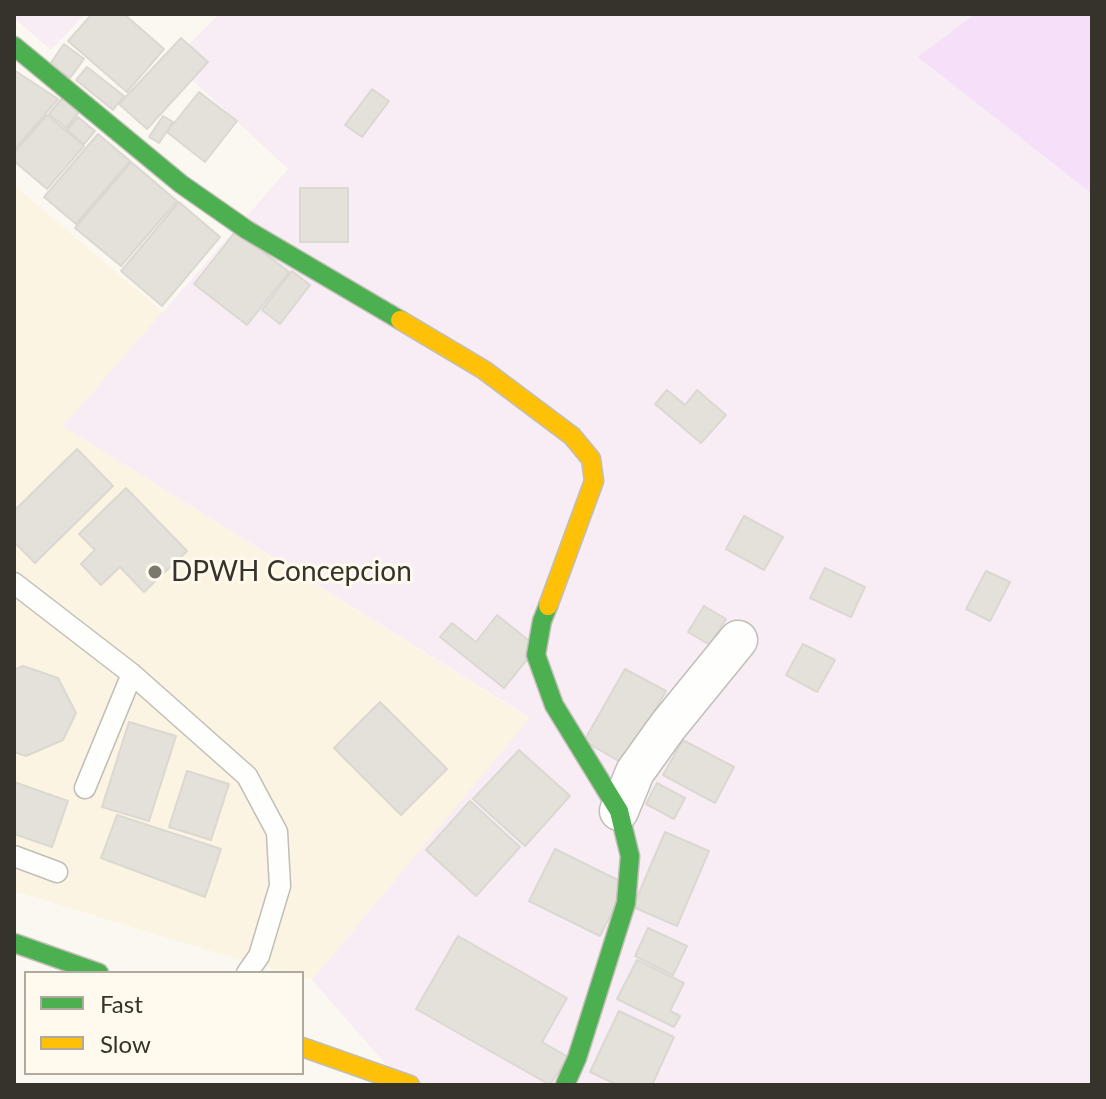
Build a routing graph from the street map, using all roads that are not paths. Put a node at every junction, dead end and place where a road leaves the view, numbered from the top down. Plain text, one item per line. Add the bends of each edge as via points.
1 (14, 46) edge
2 (14, 583) edge
3 (738, 640) dead end
4 (132, 674) junction
5 (85, 788) dead end
6 (619, 811) junction
7 (14, 856) edge
8 (57, 872) dead end
9 (14, 943) edge
10 (93, 971) edge
11 (248, 971) edge
12 (304, 1048) edge
13 (410, 1085) edge
14 (565, 1085) edge

1 - 6 street via 181,184 247,230 484,370 572,436 591,459 594,481 542,621 536,655 554,705
2 - 4 lane
3 - 6 street via 635,772
4 - 5 lane
4 - 11 lane via 247,776 277,832 280,886 259,956
6 - 14 street via 630,856 626,903
7 - 8 lane
9 - 10 street
12 - 13 street

